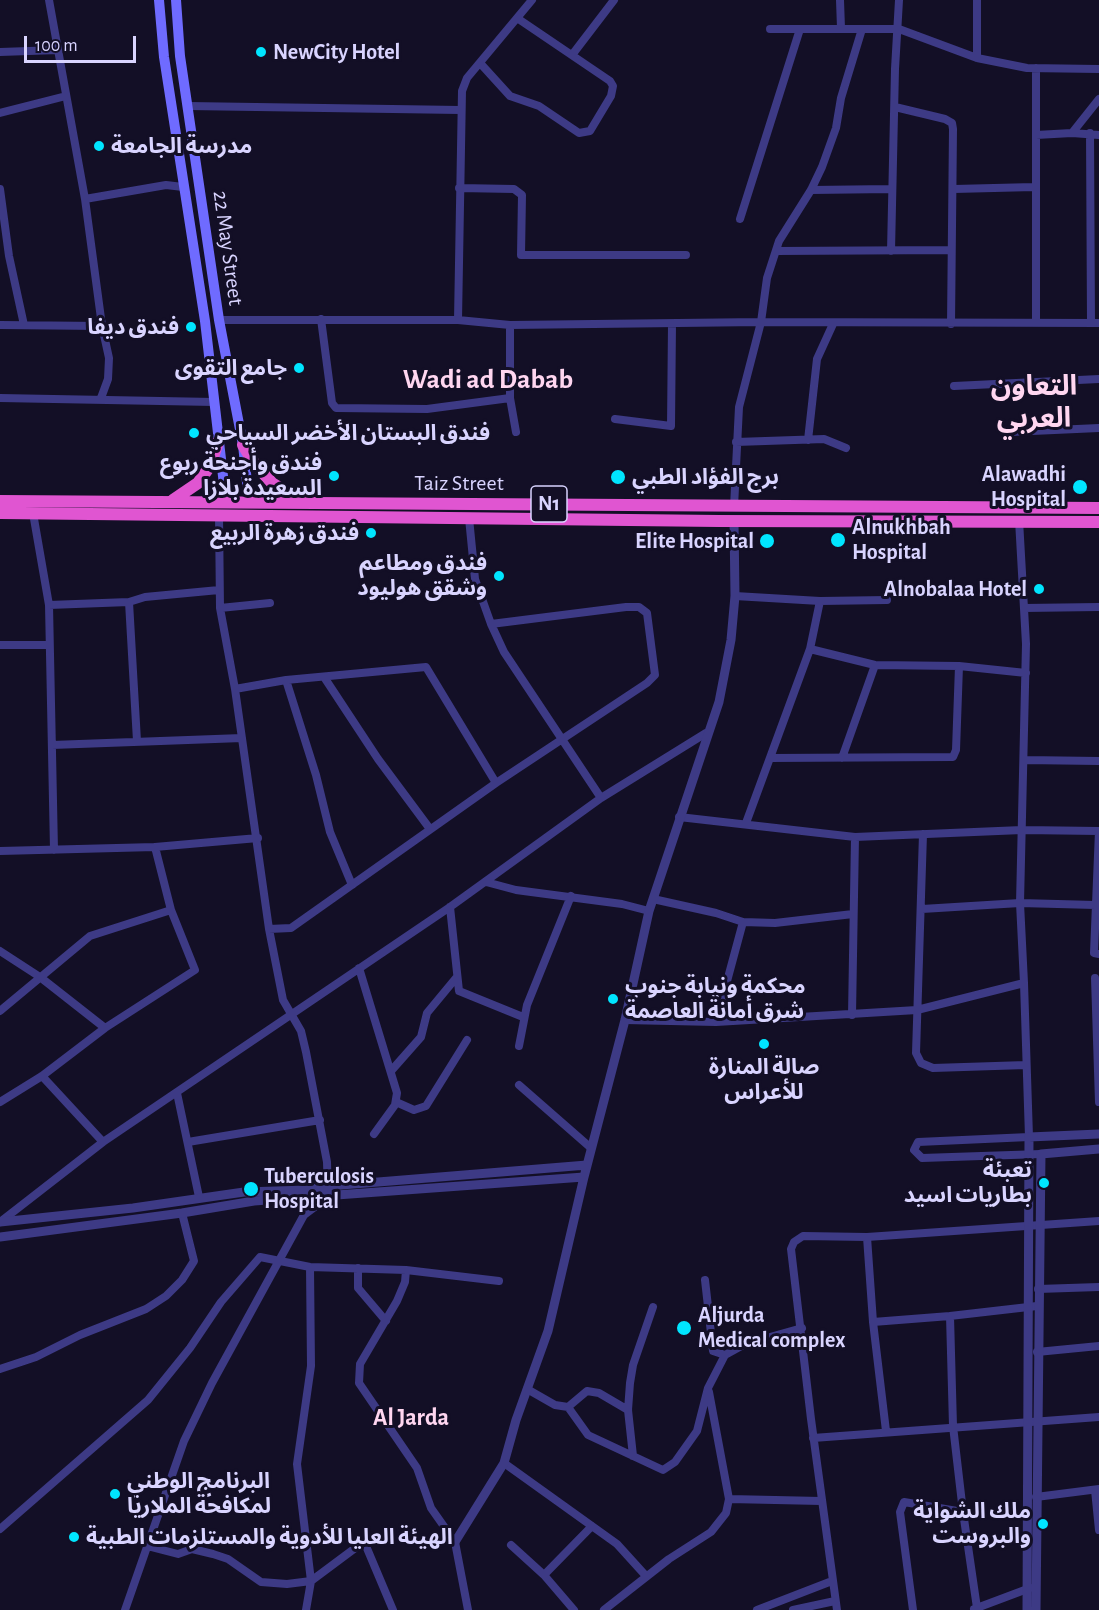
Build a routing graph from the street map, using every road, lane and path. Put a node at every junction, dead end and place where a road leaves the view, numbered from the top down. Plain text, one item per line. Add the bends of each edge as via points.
1 (49, 0) edge
2 (159, 0) edge
3 (176, 0) edge
4 (532, 0) edge
5 (614, 0) edge
6 (840, 0) edge
7 (899, 0) edge
8 (977, 0) edge
9 (986, 0) edge
10 (517, 18) junction
11 (840, 28) junction
12 (899, 28) junction
13 (770, 29) dead end
14 (800, 29) junction
15 (862, 29) junction
16 (58, 50) junction
17 (0, 52) edge
18 (572, 55) junction
19 (978, 58) junction
20 (480, 63) junction
21 (1036, 68) junction
22 (1099, 69) edge
23 (66, 96) junction
24 (1099, 99) edge
25 (188, 106) junction
26 (895, 107) junction
27 (460, 110) junction
28 (0, 113) edge
29 (1072, 133) junction
30 (1090, 134) junction
31 (1036, 135) junction
32 (1099, 135) edge
33 (199, 184) junction
34 (183, 187) junction
35 (1034, 187) junction
36 (459, 188) junction
37 (0, 189) edge
38 (891, 189) junction
39 (954, 189) junction
40 (811, 190) junction
41 (86, 199) junction
42 (740, 219) dead end
43 (951, 250) junction
44 (776, 251) junction
45 (891, 251) junction
46 (686, 255) dead end
47 (4, 256) edge
48 (321, 319) junction
49 (219, 320) junction
50 (458, 320) junction
51 (205, 321) junction
52 (761, 322) junction
53 (1036, 323) junction
54 (1095, 323) edge
55 (672, 324) junction
56 (832, 324) junction
57 (951, 324) junction
58 (0, 325) edge
59 (24, 325) junction
60 (510, 325) junction
61 (102, 326) junction
62 (1099, 379) edge
63 (954, 386) dead end
64 (0, 398) edge
65 (101, 398) junction
66 (510, 398) junction
67 (214, 402) junction
68 (615, 419) dead end
69 (1099, 428) edge
70 (516, 432) dead end
71 (1010, 432) dead end
72 (808, 440) junction
73 (218, 442) junction
74 (736, 442) junction
75 (243, 445) junction
76 (846, 448) dead end
77 (0, 501) edge
78 (170, 501) junction
79 (249, 501) junction
80 (225, 502) junction
81 (488, 503) junction
82 (309, 505) junction
83 (734, 507) junction
84 (1099, 508) edge
85 (0, 513) edge
86 (33, 513) junction
87 (219, 515) junction
88 (469, 518) junction
89 (488, 518) junction
90 (1019, 520) junction
91 (734, 521) junction
92 (1099, 522) edge
93 (219, 590) junction
94 (735, 596) junction
95 (887, 600) dead end
96 (820, 601) junction
97 (129, 602) junction
98 (270, 603) dead end
99 (49, 605) junction
100 (1099, 607) edge
101 (220, 608) junction
102 (1024, 608) junction
103 (491, 624) junction
104 (0, 645) edge
105 (49, 645) junction
106 (810, 649) junction
107 (874, 665) junction
108 (959, 666) junction
109 (1026, 673) junction
110 (324, 677) junction
111 (286, 680) junction
112 (235, 689) junction
113 (706, 733) junction
114 (242, 738) junction
115 (562, 739) junction
116 (137, 741) junction
117 (52, 745) junction
118 (770, 758) junction
119 (842, 758) junction
120 (1023, 760) junction
121 (1099, 761) edge
122 (496, 783) junction
123 (601, 798) junction
124 (679, 817) junction
125 (746, 823) junction
126 (430, 830) junction
127 (1022, 830) junction
128 (1099, 831) edge
129 (923, 834) junction
130 (855, 837) junction
131 (258, 838) junction
132 (155, 847) junction
133 (54, 850) junction
134 (0, 851) edge
135 (486, 882) junction
136 (352, 885) junction
137 (571, 896) junction
138 (653, 899) junction
139 (1020, 903) junction
140 (1095, 905) junction
141 (450, 907) junction
142 (922, 909) junction
143 (171, 910) junction
144 (649, 911) junction
145 (853, 914) junction
146 (742, 922) junction
147 (269, 929) junction
148 (0, 951) edge
149 (1099, 954) edge
150 (359, 968) junction
151 (40, 977) junction
152 (456, 978) junction
153 (1095, 978) dead end
154 (1024, 982) junction
155 (917, 1010) junction
156 (0, 1011) edge
157 (292, 1015) junction
158 (852, 1015) junction
159 (524, 1017) junction
160 (625, 1020) junction
161 (716, 1022) junction
162 (105, 1028) junction
163 (467, 1040) dead end
164 (519, 1046) dead end
165 (1098, 1061) edge
166 (1026, 1065) junction
167 (391, 1071) junction
168 (42, 1076) junction
169 (519, 1085) dead end
170 (177, 1094) junction
171 (0, 1102) edge
172 (396, 1102) junction
173 (1099, 1102) edge
174 (320, 1120) junction
175 (374, 1134) dead end
176 (1099, 1134) edge
177 (1040, 1136) junction
178 (1029, 1137) junction
179 (104, 1142) junction
180 (188, 1142) junction
181 (591, 1148) junction
182 (1099, 1149) edge
183 (1030, 1154) junction
184 (1041, 1154) junction
185 (587, 1165) junction
186 (584, 1177) junction
187 (329, 1186) junction
188 (199, 1197) junction
189 (328, 1197) junction
190 (182, 1213) junction
191 (1099, 1221) edge
192 (0, 1222) edge
193 (1034, 1224) junction
194 (0, 1237) edge
195 (867, 1237) junction
196 (278, 1260) junction
197 (310, 1268) junction
198 (358, 1269) junction
199 (406, 1270) junction
200 (705, 1280) dead end
201 (499, 1281) dead end
202 (1099, 1287) edge
203 (1038, 1289) junction
204 (1033, 1306) junction
205 (653, 1307) dead end
206 (950, 1316) junction
207 (386, 1321) junction
208 (873, 1322) junction
209 (802, 1328) junction
210 (1099, 1346) edge
211 (1037, 1352) junction
212 (725, 1355) junction
213 (0, 1369) edge
214 (708, 1388) junction
215 (527, 1389) junction
216 (568, 1407) junction
217 (628, 1410) junction
218 (1099, 1416) edge
219 (1032, 1421) junction
220 (953, 1426) junction
221 (886, 1431) junction
222 (813, 1438) junction
223 (633, 1456) junction
224 (504, 1463) junction
225 (1097, 1490) edge
226 (1036, 1497) junction
227 (729, 1499) junction
228 (821, 1501) junction
229 (963, 1512) junction
230 (592, 1526) junction
231 (0, 1529) edge
232 (1099, 1530) edge
233 (455, 1542) junction
234 (511, 1545) dead end
235 (147, 1546) junction
236 (544, 1575) junction
237 (646, 1576) junction
238 (311, 1581) junction
239 (832, 1581) junction
240 (1032, 1588) junction
241 (835, 1601) junction
242 (975, 1609) edge
243 (125, 1610) edge
244 (306, 1610) edge
245 (393, 1610) edge
246 (468, 1610) edge
247 (574, 1610) edge
248 (604, 1610) edge
249 (757, 1610) edge
250 (793, 1610) edge
251 (837, 1610) edge
252 (913, 1610) edge
253 (1027, 1610) edge
254 (1036, 1610) edge

1 - 16 street
2 - 34 main road, 22 May Street
3 - 25 main road, 22 May Street
4 - 10 street
5 - 18 street
6 - 11 street
7 - 12 street
8 - 9 street
8 - 19 street
10 - 18 street
10 - 20 street
11 - 14 street
11 - 15 street
12 - 15 street
12 - 19 street
12 - 26 street
13 - 14 street
14 - 42 street
15 - 40 street via 836,128
16 - 17 street
16 - 23 street
18 - 20 street via 613,86 601,113 584,133 573,131 539,106 510,96
19 - 21 street
20 - 27 street via 467,78
21 - 22 street
21 - 31 street
23 - 28 street
23 - 41 street
24 - 29 street
25 - 27 street
25 - 33 main road, 22 May Street
26 - 38 street
26 - 39 street via 952,123
27 - 36 street
29 - 30 street
29 - 31 street
30 - 32 street
30 - 54 street
31 - 35 street
33 - 34 main road
33 - 49 main road, 22 May Street
34 - 41 street via 165,185
34 - 51 main road, 22 May Street
35 - 39 street
35 - 53 street
36 - 46 street via 514,189 522,195 520,255
36 - 50 street
37 - 47 street
38 - 40 street
38 - 45 street
39 - 43 street
40 - 44 street
41 - 61 street
43 - 45 street
43 - 57 street
44 - 45 street
44 - 52 street via 767,278
47 - 59 street
48 - 49 street
48 - 50 street
48 - 66 street via 332,403 336,408 427,409
49 - 51 main road
49 - 75 main road, 22 May Street
50 - 60 street
51 - 67 main road, 22 May Street
52 - 55 street
52 - 56 street
52 - 74 street via 739,407
53 - 54 street
53 - 57 street
55 - 60 street
55 - 68 street via 671,426
56 - 57 street
56 - 72 street via 817,359
58 - 59 street
59 - 61 street
60 - 66 street
61 - 65 street via 109,358 108,379
62 - 63 street
64 - 65 street
65 - 67 street
66 - 70 street
67 - 73 main road, 22 May Street
69 - 71 street
72 - 74 street
72 - 76 street via 824,439
73 - 78 highway via 210,466 198,483
73 - 80 main road, 22 May Street
74 - 83 street
75 - 79 main road, 22 May Street
75 - 82 highway via 272,483
77 - 78 highway, Taiz Street / N1
78 - 80 highway, Taiz Street / N1
79 - 80 highway, Taiz Street / N1
79 - 82 highway, Taiz Street / N1
81 - 82 highway, Taiz Street / N1
81 - 83 highway, Taiz Street / N1
81 - 89 highway
83 - 84 highway, Taiz Street / N1
83 - 91 highway
85 - 86 highway, Taiz Street / N1
86 - 87 highway, Taiz Street / N1
86 - 99 street
87 - 88 highway, Taiz Street / N1
87 - 93 street
88 - 89 highway, Taiz Street / N1
88 - 103 street via 475,579
89 - 91 highway, Taiz Street / N1
90 - 91 highway, Taiz Street / N1
90 - 92 highway, Taiz Street / N1
90 - 102 street
91 - 94 street
93 - 97 street
93 - 101 street
94 - 96 street
94 - 113 street via 719,702
95 - 96 street
96 - 106 street
97 - 99 street
97 - 116 street
98 - 101 street
99 - 105 street
100 - 102 street
101 - 112 street
102 - 109 street
103 - 115 street via 504,652
103 - 115 street via 626,607 639,607 647,613 655,675
104 - 105 street
105 - 117 street
106 - 107 street
106 - 118 street
107 - 108 street
107 - 119 street
108 - 109 street
108 - 119 street via 953,757
109 - 120 street
110 - 111 street
110 - 122 street via 426,667
110 - 126 street
111 - 112 street
111 - 136 street via 330,832
112 - 114 street
113 - 123 street
113 - 124 street
114 - 116 street
114 - 131 street
115 - 122 street
115 - 123 street
116 - 117 street
117 - 133 street
118 - 119 street
118 - 125 street
120 - 121 street
120 - 127 street
122 - 126 street
123 - 135 street
124 - 125 street
124 - 138 street
125 - 130 street
126 - 136 street
127 - 128 street
127 - 129 street
127 - 139 street
128 - 140 street
129 - 130 street
129 - 142 street
130 - 145 street
131 - 132 street
131 - 147 street
132 - 133 street
132 - 143 street
133 - 134 street
135 - 137 street via 516,890
135 - 141 street
136 - 147 street via 291,927
137 - 144 street
137 - 159 street via 534,982
138 - 144 street
138 - 146 street
139 - 140 street
139 - 142 street
139 - 154 street
140 - 149 street via 1094,953
141 - 150 street
141 - 152 street
142 - 155 street
143 - 151 street via 90,936
143 - 162 street via 195,970
144 - 160 street
145 - 146 street via 775,923
145 - 158 street
146 - 161 street
147 - 157 street via 283,1000
148 - 151 street
150 - 157 street
150 - 167 street
151 - 156 street
151 - 162 street
152 - 159 street via 463,995
152 - 167 street via 427,1013 421,1037
153 - 165 street
154 - 155 street
154 - 166 street
155 - 158 street
155 - 166 street via 916,1053 921,1063 933,1068
157 - 170 street
157 - 174 street via 301,1031
158 - 161 street
159 - 164 street
160 - 161 street
160 - 181 street
162 - 168 street
163 - 172 street via 426,1106 414,1110
165 - 173 street
166 - 178 street
167 - 172 street
168 - 171 street
168 - 179 street
169 - 181 street
170 - 179 street
170 - 180 street
172 - 175 street
174 - 180 street
174 - 187 street
176 - 177 street
177 - 178 street
177 - 184 street
178 - 183 street
178 - 183 street via 918,1142 914,1150 922,1158
179 - 192 street
180 - 188 street
181 - 185 street
182 - 184 street
183 - 184 street
183 - 193 street
184 - 193 street
185 - 186 street
185 - 187 street
186 - 189 street
186 - 215 street via 548,1331
187 - 188 street
187 - 189 street
188 - 192 street
189 - 190 street via 254,1201
189 - 196 street via 304,1215
190 - 194 street
190 - 213 street via 194,1261 166,1296 146,1309
191 - 193 street
193 - 195 street
193 - 203 street
193 - 204 street
195 - 208 street
195 - 209 street via 803,1236 794,1242 791,1249
196 - 197 street
196 - 231 street via 260,1257 148,1400
196 - 235 street via 184,1441
197 - 198 street
197 - 238 street via 311,1366 297,1464
198 - 199 street
198 - 207 street via 358,1288
199 - 201 street
199 - 207 street via 398,1301
200 - 212 street via 713,1351
202 - 203 street
203 - 204 street
204 - 206 street
204 - 211 street
204 - 219 street
205 - 217 street via 633,1365
206 - 208 street
206 - 220 street
207 - 233 street via 360,1364 359,1383 417,1468 431,1508
208 - 221 street
209 - 212 street via 745,1344
209 - 222 street
210 - 211 street
211 - 219 street
212 - 214 street
214 - 223 street via 697,1431 675,1462 663,1470
214 - 227 street
215 - 216 street via 555,1405
215 - 224 street
216 - 217 street via 587,1391 599,1393
216 - 223 street via 588,1435
217 - 223 street
218 - 219 street
219 - 220 street
219 - 226 street
219 - 240 street
220 - 221 street
220 - 229 street
221 - 222 street
222 - 228 street
224 - 230 street
224 - 233 street
225 - 226 street
225 - 232 street
226 - 240 street
227 - 228 street
227 - 237 street via 726,1513 711,1532
228 - 239 street
229 - 242 street
229 - 252 street via 921,1503 904,1502 901,1506
230 - 236 street
230 - 237 street via 617,1544
233 - 246 street
234 - 236 street
235 - 238 street via 178,1554 192,1550 220,1556 261,1582
235 - 243 street
236 - 247 street
237 - 248 street
238 - 244 street
238 - 245 street via 362,1544
239 - 241 street
239 - 249 street
240 - 242 street
240 - 253 street
240 - 254 street
241 - 250 street
241 - 251 street

